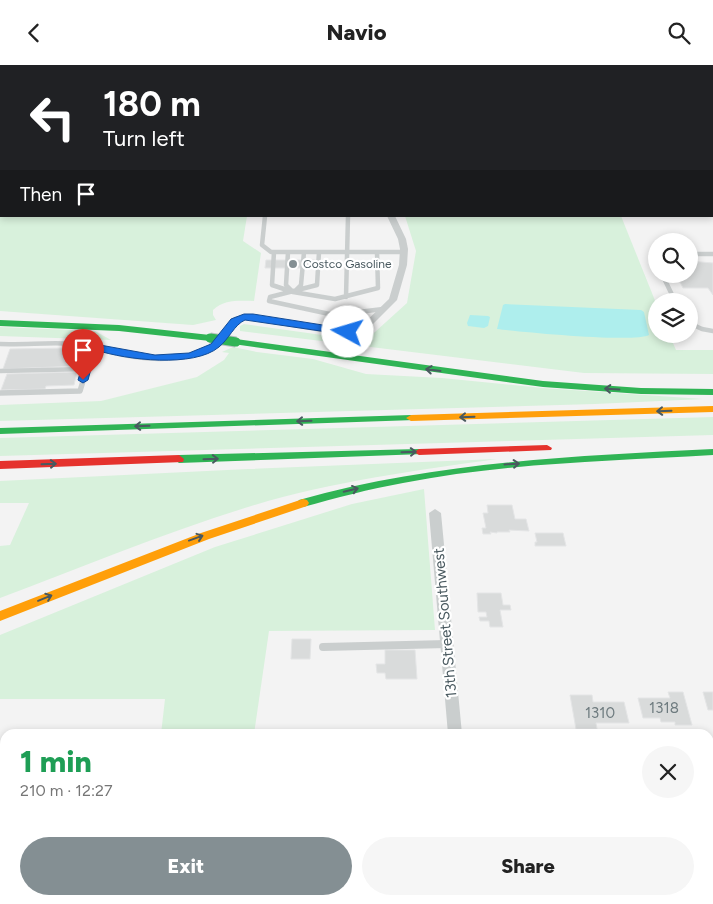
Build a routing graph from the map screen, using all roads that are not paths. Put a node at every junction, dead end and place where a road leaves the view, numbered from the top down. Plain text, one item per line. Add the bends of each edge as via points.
1 (265, 217) edge
2 (348, 217) edge
3 (391, 217) edge
4 (274, 252) junction
5 (288, 252) junction
6 (304, 252) junction
7 (319, 252) junction
8 (347, 252) junction
9 (377, 252) junction
10 (404, 252) junction
11 (698, 254) edge
12 (713, 254) edge
13 (293, 292) junction
14 (346, 297) junction
15 (386, 309) junction
16 (0, 323) edge
17 (698, 327) edge
18 (713, 331) edge
19 (225, 335) joint
20 (0, 345) edge
21 (93, 345) junction
22 (86, 369) junction
23 (0, 371) edge
24 (713, 392) edge
25 (0, 393) edge
26 (713, 409) edge
27 (0, 431) edge
28 (713, 443) edge
29 (597, 447) dead end
30 (558, 448) dead end
31 (713, 452) edge
32 (0, 465) edge
33 (435, 513) dead end
34 (0, 616) edge
35 (447, 645) junction
36 (323, 647) dead end
37 (455, 729) edge

1 - 4 lane via 262,245
2 - 8 lane
3 - 10 street
4 - 5 lane
4 - 13 lane via 272,285
5 - 6 lane
5 - 13 lane via 286,285
6 - 7 lane
6 - 13 lane via 301,285
7 - 8 lane
7 - 13 lane via 316,285
8 - 9 lane
8 - 14 lane
9 - 10 lane
9 - 14 lane via 378,289
10 - 15 street via 395,296
11 - 12 lane
13 - 14 lane via 335,299
13 - 15 lane via 270,297 269,301 334,315
15 - 19 street via 366,327 354,331 333,331 248,317 237,319
24 -> 16 highway, bridge via 543,384 210,338 119,328
17 - 18 lane
19 - 21 lane via 206,351 175,358 145,357
20 - 21 lane
21 - 22 lane
22 - 23 lane
22 - 25 lane via 80,391
26 -> 27 highway
28 - 29 highway
32 -> 30 highway
34 -> 31 highway via 226,527 330,495 415,475 484,466
33 - 35 street, 13th Street Southwest
35 - 36 lane
35 - 37 street, 13th Street Southwest

